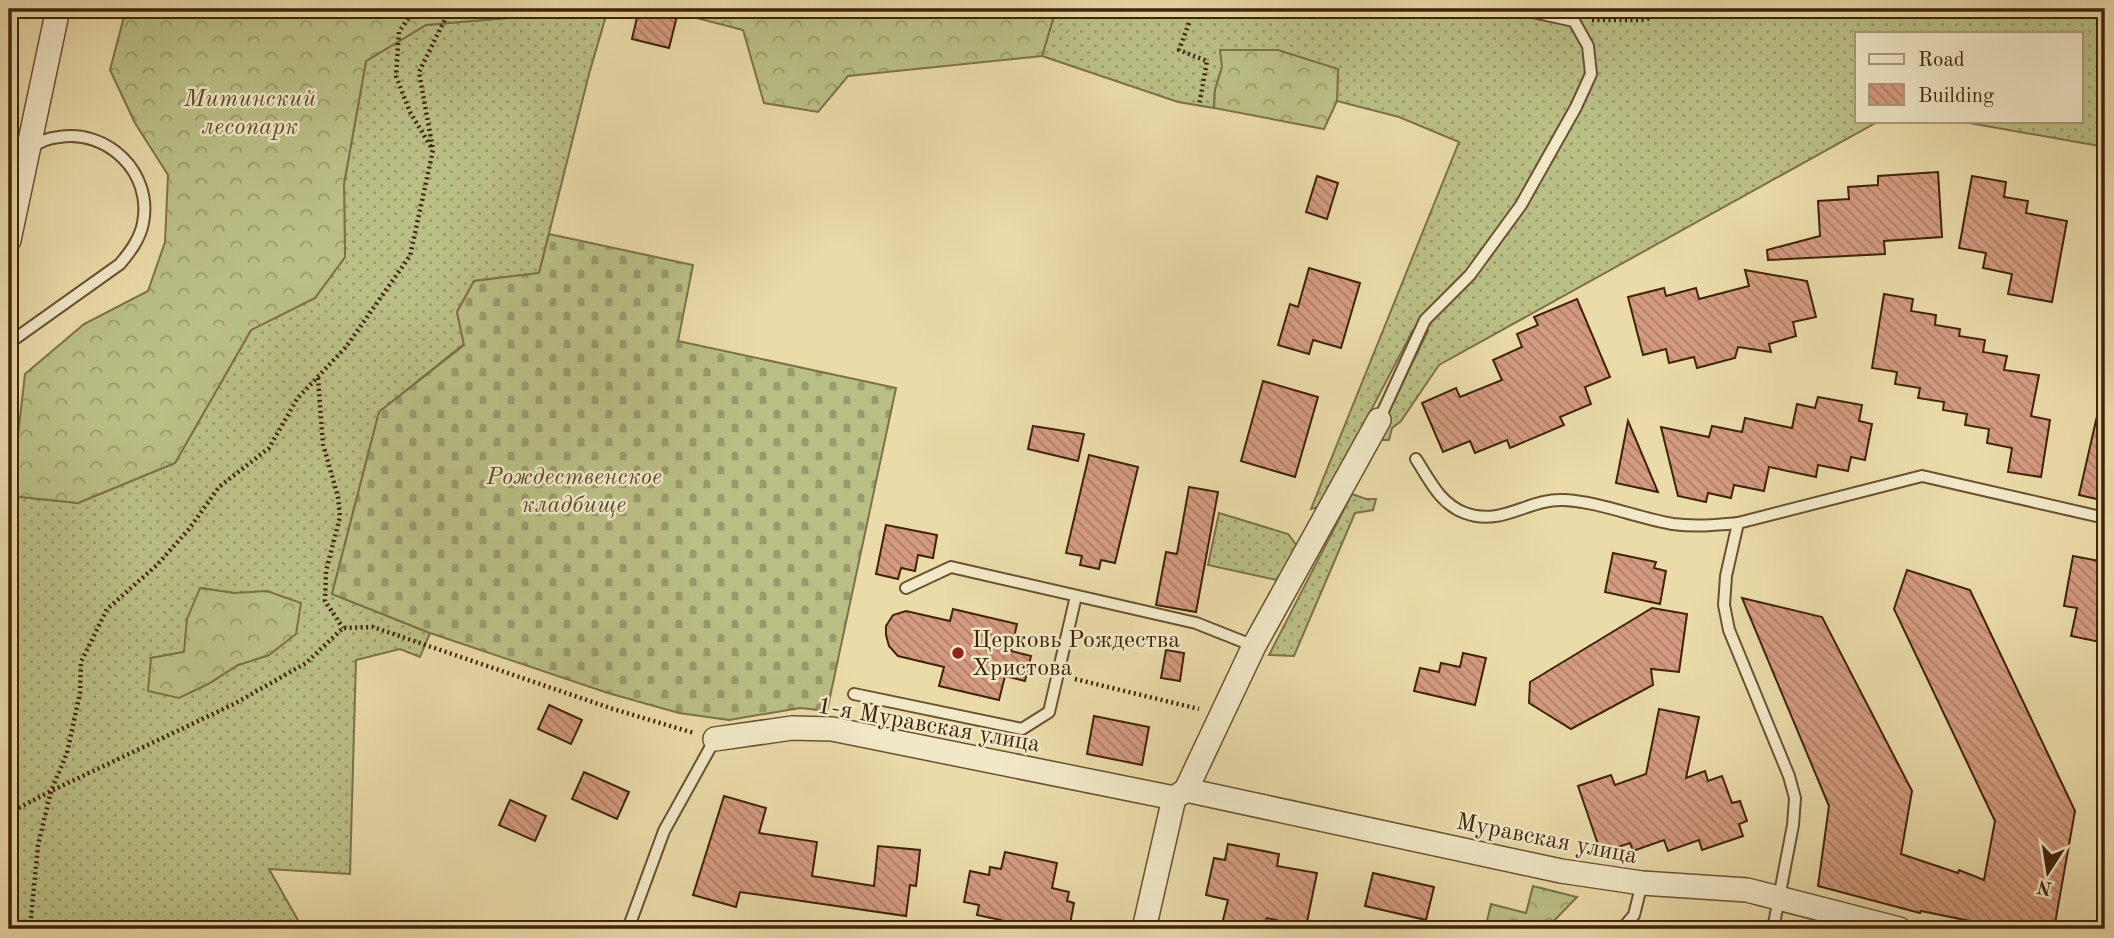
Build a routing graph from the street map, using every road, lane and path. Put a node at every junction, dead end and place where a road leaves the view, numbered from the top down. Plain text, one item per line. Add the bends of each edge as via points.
1 (58, 9) edge
2 (414, 9) edge
3 (450, 9) edge
4 (1013, 9) edge
5 (1022, 9) edge
6 (1200, 9) edge
7 (1354, 9) edge
8 (1518, 9) edge
9 (1663, 9) edge
10 (1191, 19) dead end
11 (1574, 20) junction
12 (1199, 106) dead end
13 (433, 150) junction
14 (27, 152) junction
15 (15, 183) edge
16 (9, 240) edge
17 (9, 343) edge
18 (318, 377) junction
19 (1379, 420) joint
20 (1416, 459) dead end
21 (2105, 518) edge
22 (1738, 523) junction
23 (906, 587) dead end
24 (1076, 596) junction
25 (343, 628) junction
26 (1254, 646) junction
27 (1028, 668) dead end
28 (1057, 675) junction
29 (854, 694) dead end
30 (1220, 715) junction
31 (715, 739) junction
32 (51, 790) junction
33 (1180, 794) junction
34 (9, 813) edge
35 (1642, 883) junction
36 (1779, 898) junction
37 (30, 929) edge
38 (628, 929) edge
39 (1144, 929) edge
40 (1622, 929) edge
41 (1773, 929) edge
42 (1899, 929) edge

1 - 14 street
2 - 13 path via 400,32 396,76 410,112
3 - 13 path via 419,72
4 - 5 path
6 - 7 lane
8 - 11 lane
9 - 11 path via 1646,20
10 - 12 path via 1179,50 1207,61
11 - 19 lane via 1588,46 1591,74 1576,107 1521,205 1471,275 1425,320
13 - 18 path via 410,256 346,348
14 - 15 street
14 - 17 lane via 35,144 66,136 83,136 113,149 138,181 143,222 135,245 120,264
15 - 16 street
18 - 25 path via 323,444 340,517 326,571 325,601
18 - 32 path via 297,399 269,448 219,487 157,565 107,609 81,662 80,693 67,753
19 - 26 street
20 - 22 lane via 1441,498 1465,514 1496,517 1561,500 1674,524
21 - 22 lane via 1922,476
22 - 36 lane via 1726,576 1724,605 1729,630 1795,798
23 - 24 lane via 951,567
24 - 26 lane via 1196,623
24 - 28 lane
25 - 31 path via 373,627
25 - 32 path via 306,663 234,704
26 - 30 street
27 - 28 path
28 - 29 lane via 1049,712 1022,729
28 - 30 path
30 - 33 street
31 - 33 street, 1-я Муравская улица via 792,728 832,729
31 - 38 lane via 664,831
32 - 34 path
32 - 37 path via 38,845
33 - 35 street, Муравская улица via 1560,871
33 - 39 street
35 - 36 street, Муравская улица via 1747,890
35 - 40 lane via 1634,915
36 - 41 lane
36 - 42 street, Муравская улица

